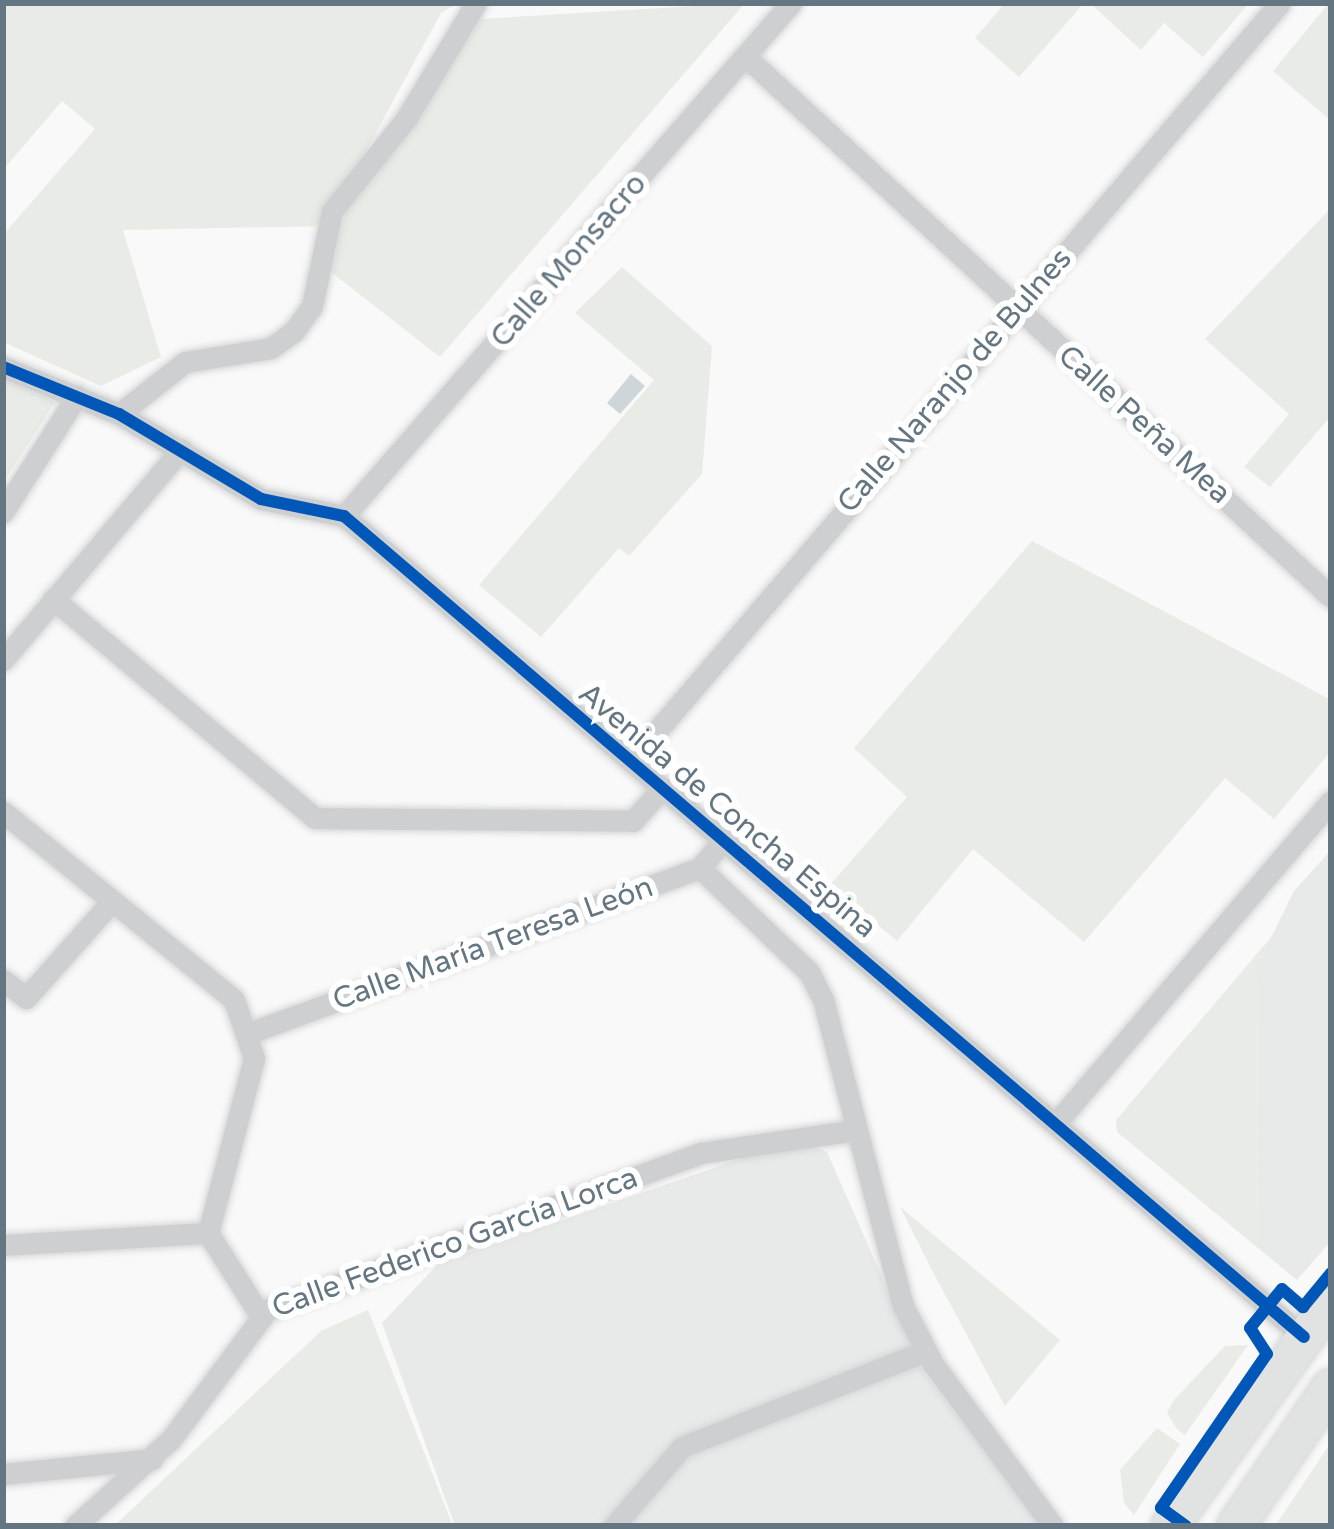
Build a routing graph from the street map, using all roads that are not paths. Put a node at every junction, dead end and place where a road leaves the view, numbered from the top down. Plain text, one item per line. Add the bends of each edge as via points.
1 (476, 3) edge
2 (790, 3) edge
3 (1280, 3) edge
4 (746, 57) junction
5 (1016, 308) junction
6 (3, 367) edge
7 (77, 396) junction
8 (119, 414) junction
9 (181, 449) junction
10 (3, 512) edge
11 (344, 516) junction
12 (1331, 597) edge
13 (53, 599) junction
14 (3, 660) edge
15 (632, 760) junction
16 (663, 787) junction
17 (1331, 801) edge
18 (3, 812) edge
19 (724, 838) junction
20 (700, 868) junction
21 (112, 901) junction
22 (3, 980) edge
23 (249, 1033) junction
24 (1056, 1123) junction
25 (855, 1130) junction
26 (3, 1228) edge
27 (208, 1233) junction
28 (36, 1243) junction
29 (3, 1245) edge
30 (1331, 1301) edge
31 (260, 1315) junction
32 (1304, 1337) junction
33 (926, 1351) junction
34 (1331, 1388) edge
35 (153, 1459) junction
36 (3, 1474) edge
37 (75, 1526) edge
38 (614, 1526) edge
39 (1053, 1526) edge
40 (1170, 1526) edge
41 (1236, 1526) edge

1 - 8 street via 406,119 332,211 312,306 295,331 271,348 185,362
2 - 4 street, Calle Monsacro
3 - 5 street, Calle Naranjo de Bulnes
4 - 5 street, Calle Peña Mea
4 - 11 street, Calle Monsacro
5 - 12 street, Calle Peña Mea
5 - 15 street, Calle Naranjo de Bulnes
6 - 7 street, Avenida de Concha Espina
7 - 8 street, Avenida de Concha Espina
7 - 10 street
8 - 9 street, Avenida de Concha Espina
9 - 11 street, Avenida de Concha Espina via 260,499
9 - 13 street
11 - 15 street, Avenida de Concha Espina
13 - 14 street
13 - 16 street via 315,818 633,820
15 - 16 street, Avenida de Concha Espina
16 - 19 street, Avenida de Concha Espina
17 - 24 street
18 - 21 street
19 - 20 street
19 - 24 street, Avenida de Concha Espina
20 - 23 street, Calle María Teresa León
20 - 25 street via 809,972
21 - 22 street via 26,998
21 - 23 street via 234,1000
23 - 27 street via 254,1058
24 - 32 street, Avenida de Concha Espina
25 - 31 street, Calle Federico García Lorca via 700,1153
25 - 33 street via 886,1261
26 - 28 street
27 - 28 street
27 - 31 street
28 - 29 street
30 - 32 main road
31 - 35 street, Calle Federico García Lorca
32 - 40 main road
33 - 38 street via 682,1447
33 - 39 street
34 - 41 main road
35 - 36 street
35 - 37 street, Calle Federico García Lorca

